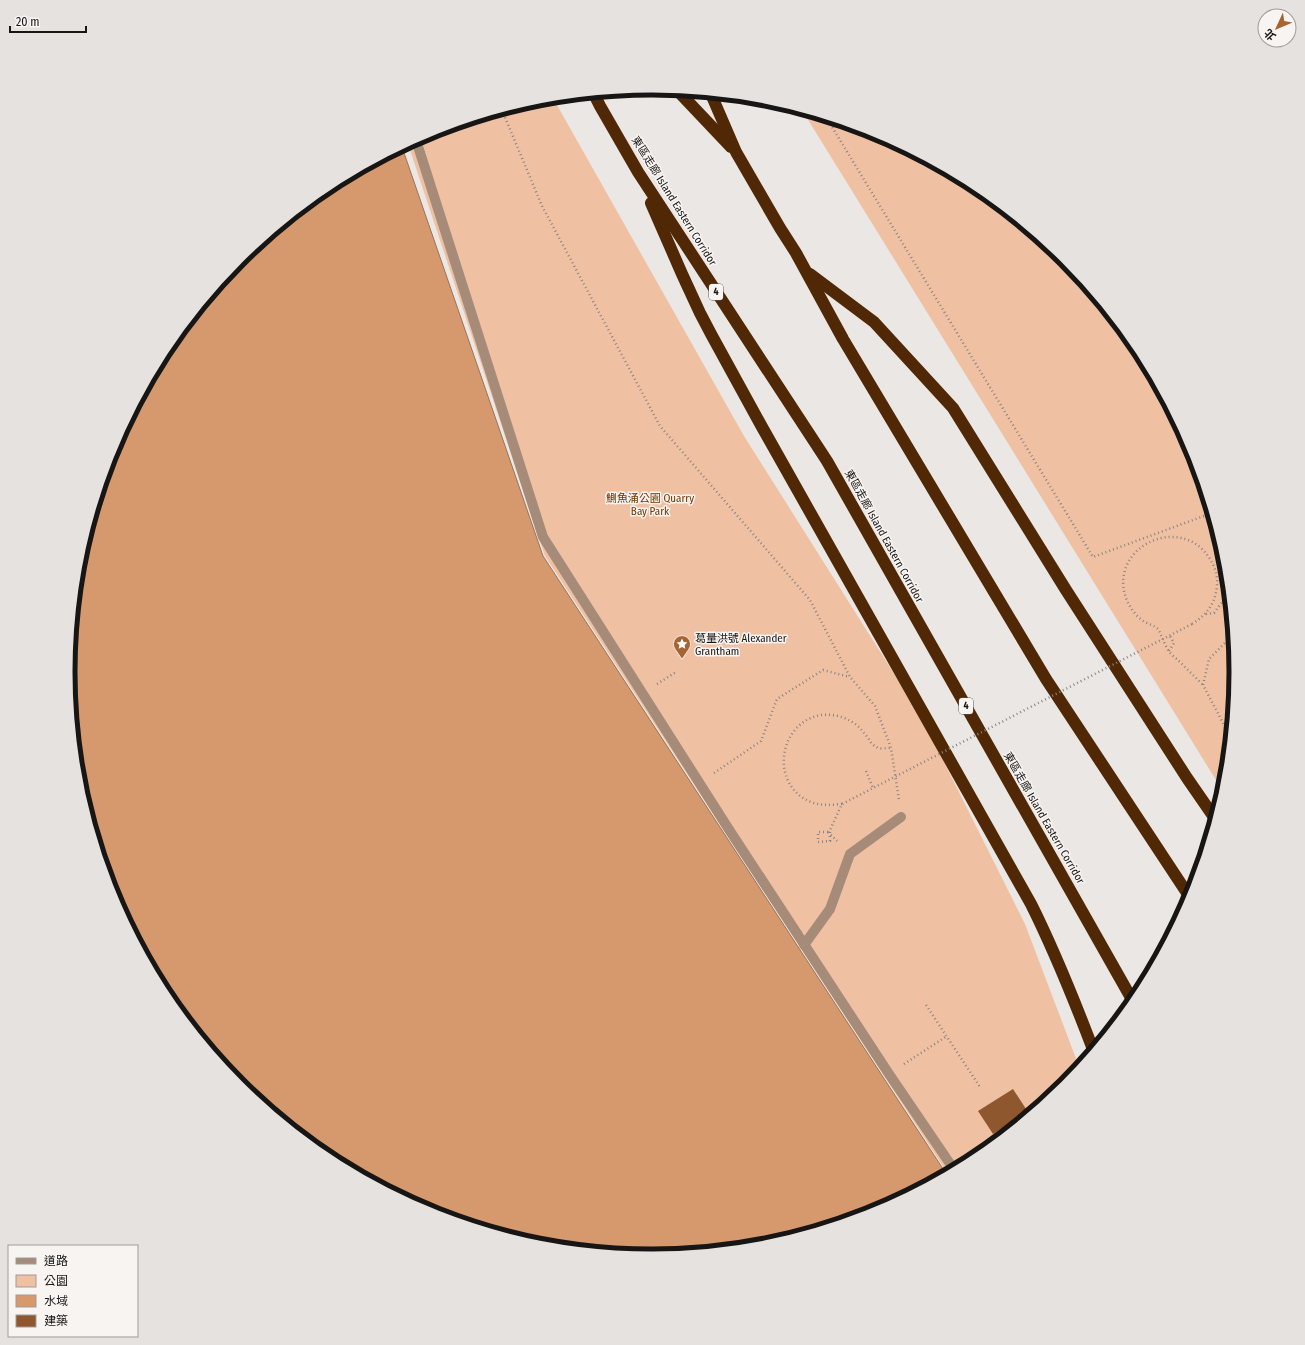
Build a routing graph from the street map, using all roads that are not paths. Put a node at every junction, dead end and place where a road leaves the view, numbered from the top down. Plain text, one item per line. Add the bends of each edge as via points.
1 (683, 96) edge
2 (596, 98) edge
3 (599, 98) edge
4 (713, 98) edge
5 (600, 106) junction
6 (418, 146) edge
7 (736, 152) junction
8 (638, 172) junction
9 (807, 272) junction
10 (1212, 814) edge
11 (901, 816) road end
12 (1186, 892) edge
13 (804, 945) junction
14 (1130, 997) edge
15 (1092, 1047) edge
16 (952, 1166) edge

1 - 7 highway
2 - 5 highway, 東區走廊 Island Eastern Corridor / 4
3 - 5 highway
4 - 7 highway
5 - 8 highway, 東區走廊 Island Eastern Corridor / 4
6 - 13 street via 543,537
7 - 9 highway
8 - 14 highway, 東區走廊 Island Eastern Corridor / 4 via 827,461
8 - 15 highway via 711,334 1031,904 1067,981
9 - 10 highway via 874,322 953,408 1066,590
9 - 12 highway via 843,339 1046,679
11 - 13 street via 850,854 830,909
13 - 16 street

